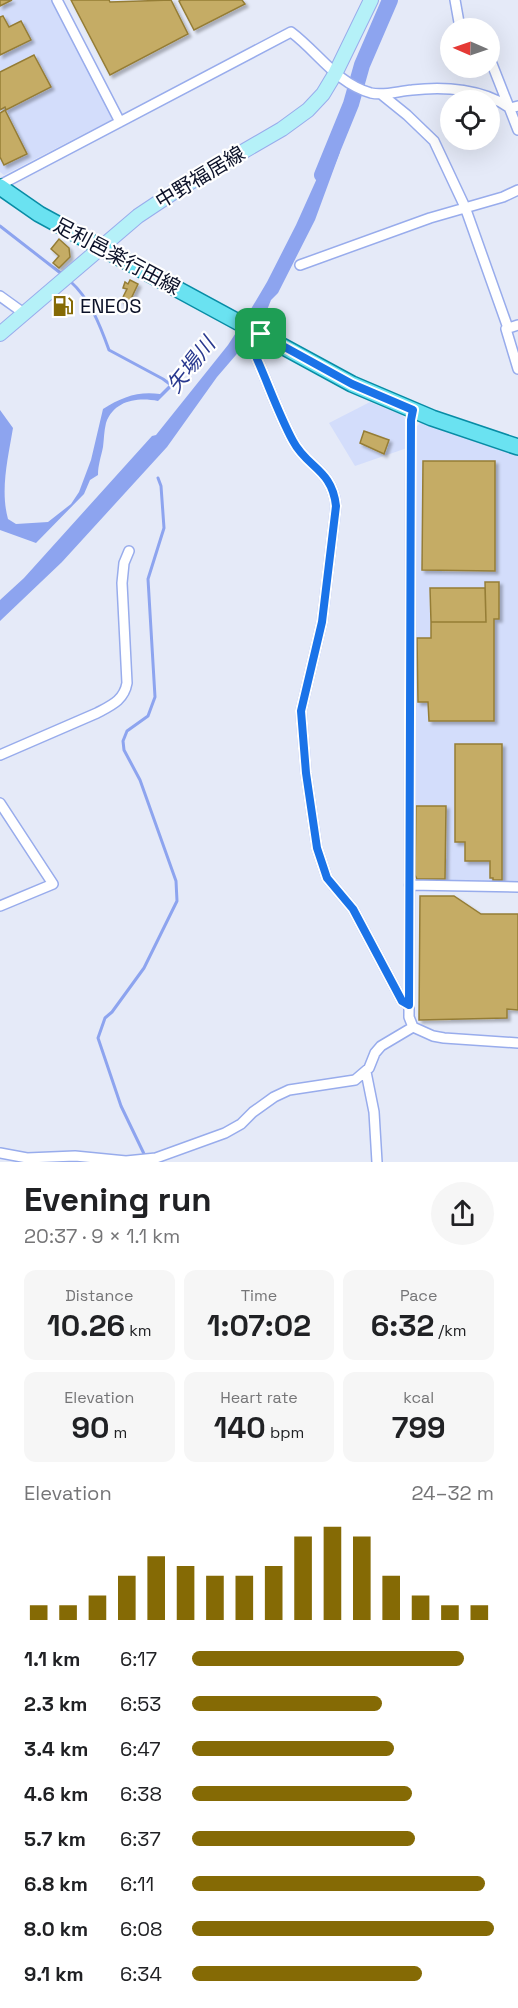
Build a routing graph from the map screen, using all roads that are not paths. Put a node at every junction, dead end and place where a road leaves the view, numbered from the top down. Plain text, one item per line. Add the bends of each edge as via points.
1 (57, 0) edge
2 (371, 0) edge
3 (455, 0) edge
4 (458, 18) edge
5 (340, 78) junction
6 (499, 78) edge
7 (381, 94) junction
8 (514, 107) edge
9 (120, 122) junction
10 (518, 130) edge
11 (0, 186) edge
12 (518, 190) edge
13 (465, 207) junction
14 (101, 247) junction
15 (300, 265) dead end
16 (0, 296) edge
17 (25, 314) junction
18 (518, 325) edge
19 (508, 328) junction
20 (0, 334) edge
21 (259, 334) junction
22 (518, 369) edge
23 (413, 410) junction
24 (518, 447) edge
25 (129, 551) dead end
26 (0, 755) edge
27 (0, 803) edge
28 (409, 885) junction
29 (518, 886) edge
30 (0, 906) edge
31 (409, 1005) junction
32 (414, 1027) junction
33 (518, 1043) edge
34 (366, 1072) junction
35 (0, 1153) edge
36 (376, 1162) edge

1 - 9 street
2 - 5 main road, 中野福居線
3 - 4 street
5 - 7 street
5 - 9 street via 291,32
5 - 14 main road, 中野福居線 via 296,120 157,203
6 - 8 street
7 - 8 street via 413,89 452,90 488,95
7 - 13 street via 434,141
8 - 10 street
9 - 11 street
11 - 14 main road, 足利邑楽行田線 via 39,214
12 - 13 street
13 - 15 street
13 - 19 street
14 - 17 main road, 中野福居線
14 - 21 main road, 足利邑楽行田線
16 - 17 street
17 - 20 main road, 中野福居線
18 - 19 street
19 - 22 street
21 - 23 main road via 352,384
21 - 31 street via 254,348 294,443 326,477 335,496 322,622 301,711 317,848 327,878 353,909 402,1001
23 - 24 main road
23 - 28 street
25 - 26 street via 122,583 127,682 123,696 97,713
27 - 30 street via 53,884
28 - 29 street
28 - 31 street
31 - 32 street
32 - 33 street via 444,1038
32 - 34 street via 381,1046
34 - 35 street via 355,1080 289,1090 225,1133 153,1158 118,1161 75,1156 27,1158
34 - 36 street via 374,1112

